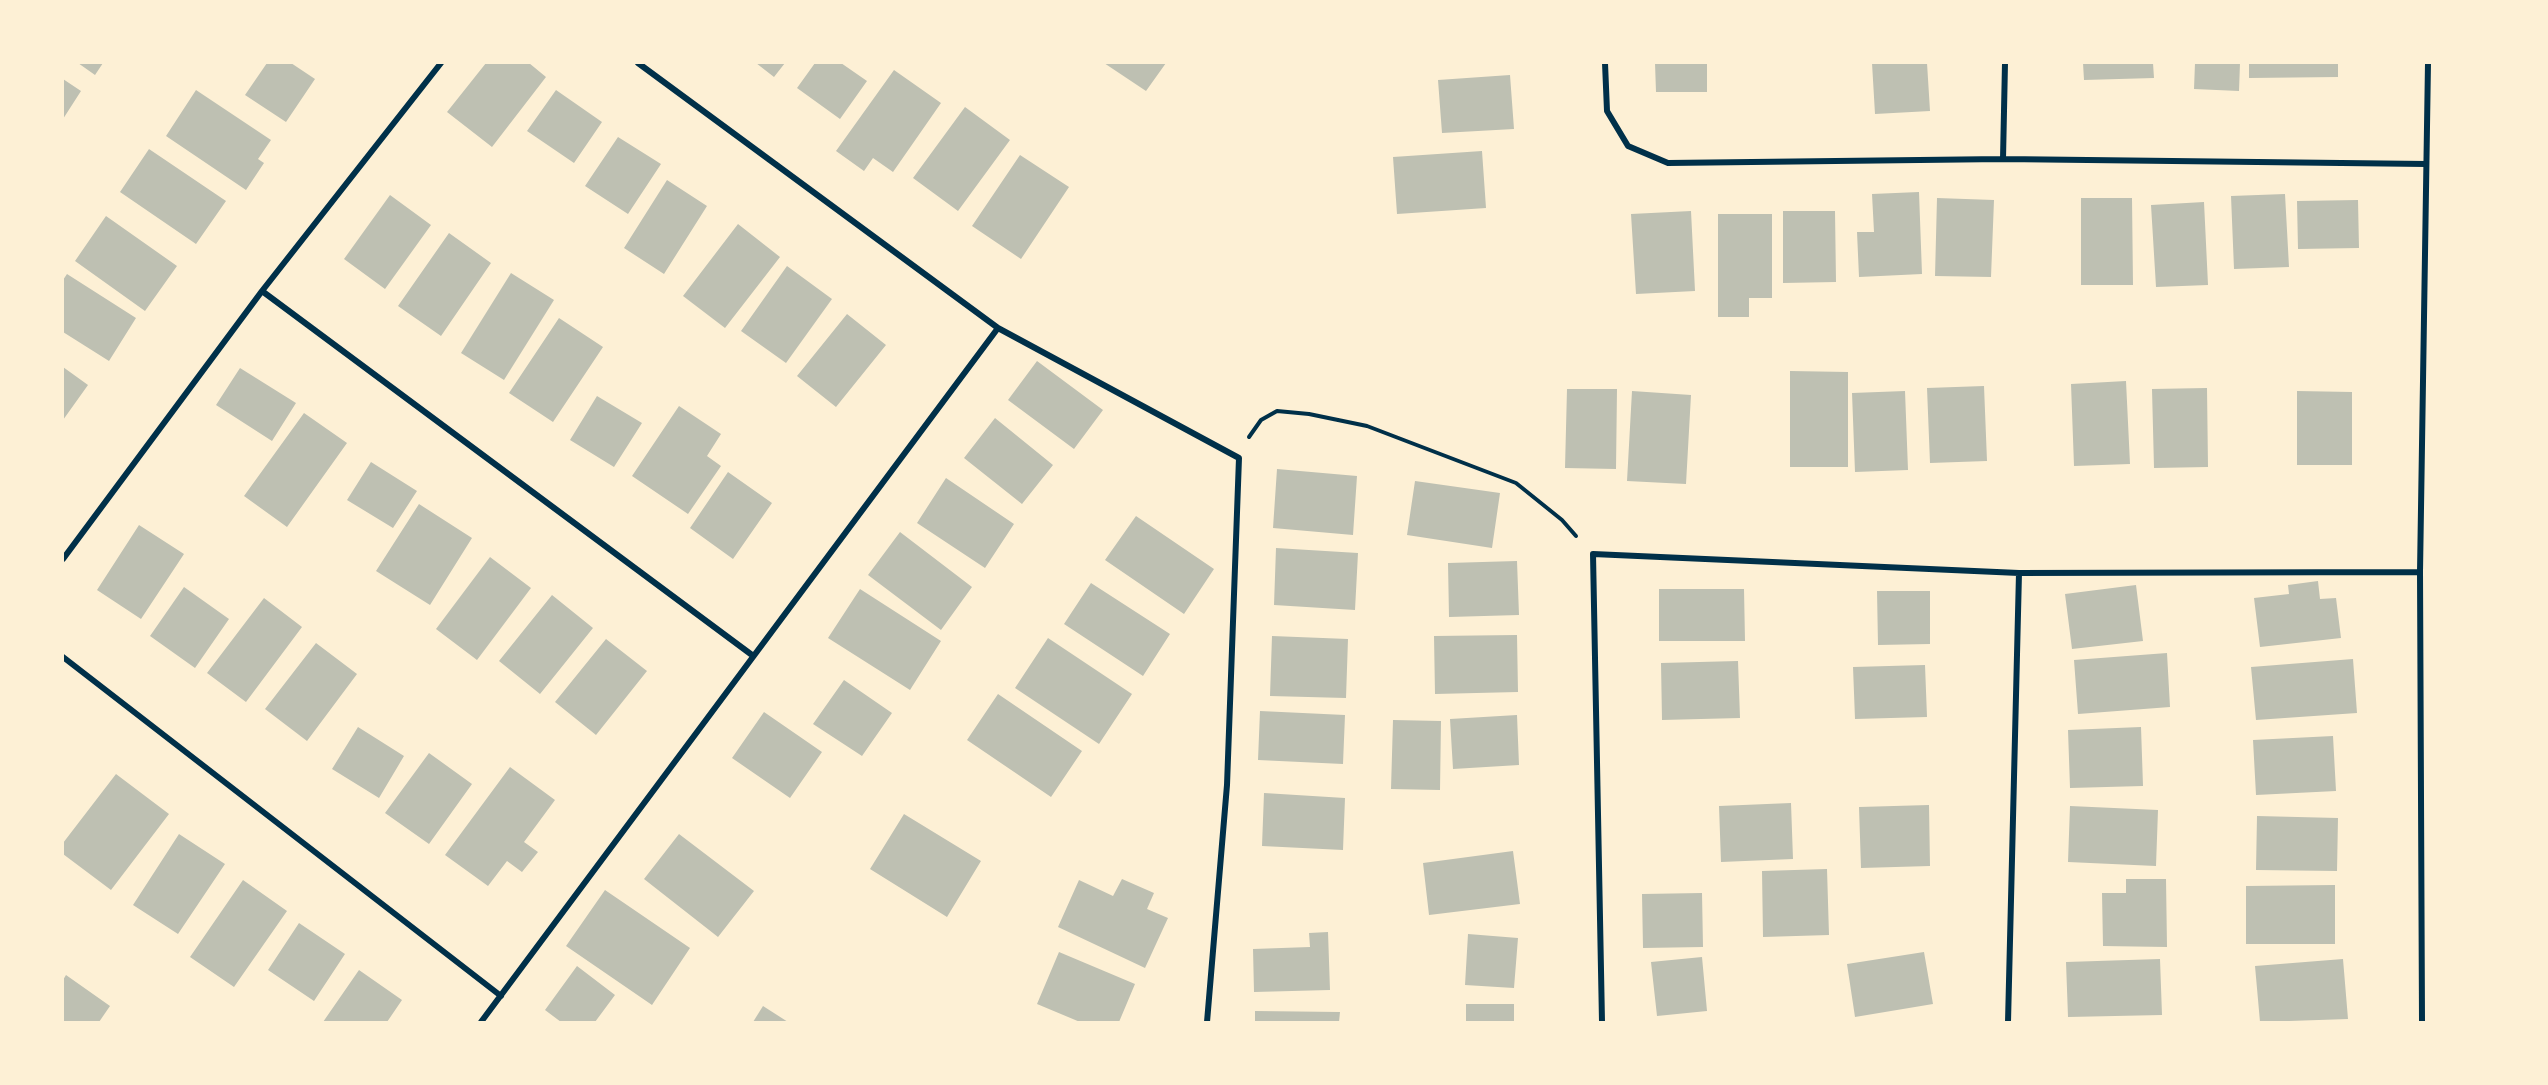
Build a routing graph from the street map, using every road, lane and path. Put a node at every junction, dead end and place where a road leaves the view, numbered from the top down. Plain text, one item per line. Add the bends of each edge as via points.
1 (441, 63) edge
2 (638, 63) edge
3 (1605, 63) edge
4 (2005, 63) edge
5 (2428, 63) edge
6 (2002, 159) junction
7 (2426, 164) junction
8 (262, 291) junction
9 (998, 328) junction
10 (1239, 458) junction
11 (1593, 554) junction
12 (63, 559) edge
13 (2420, 572) junction
14 (2019, 573) junction
15 (752, 655) junction
16 (63, 657) edge
17 (501, 996) junction
18 (481, 1022) edge
19 (1207, 1022) edge
20 (1602, 1022) edge
21 (2008, 1022) edge
22 (2422, 1022) edge

1 - 8 street
2 - 9 street
3 - 6 street via 1607,111 1628,146 1668,163
4 - 6 street
5 - 7 street
6 - 7 street
7 - 13 street
8 - 12 street
8 - 15 street
9 - 10 street
9 - 15 street
10 - 11 path via 1261,420 1276,411 1368,426 1516,483 1562,520
10 - 19 street via 1227,785
11 - 14 street
11 - 20 street
13 - 14 street
13 - 22 street
14 - 21 street
15 - 17 street
16 - 17 street
17 - 18 street

